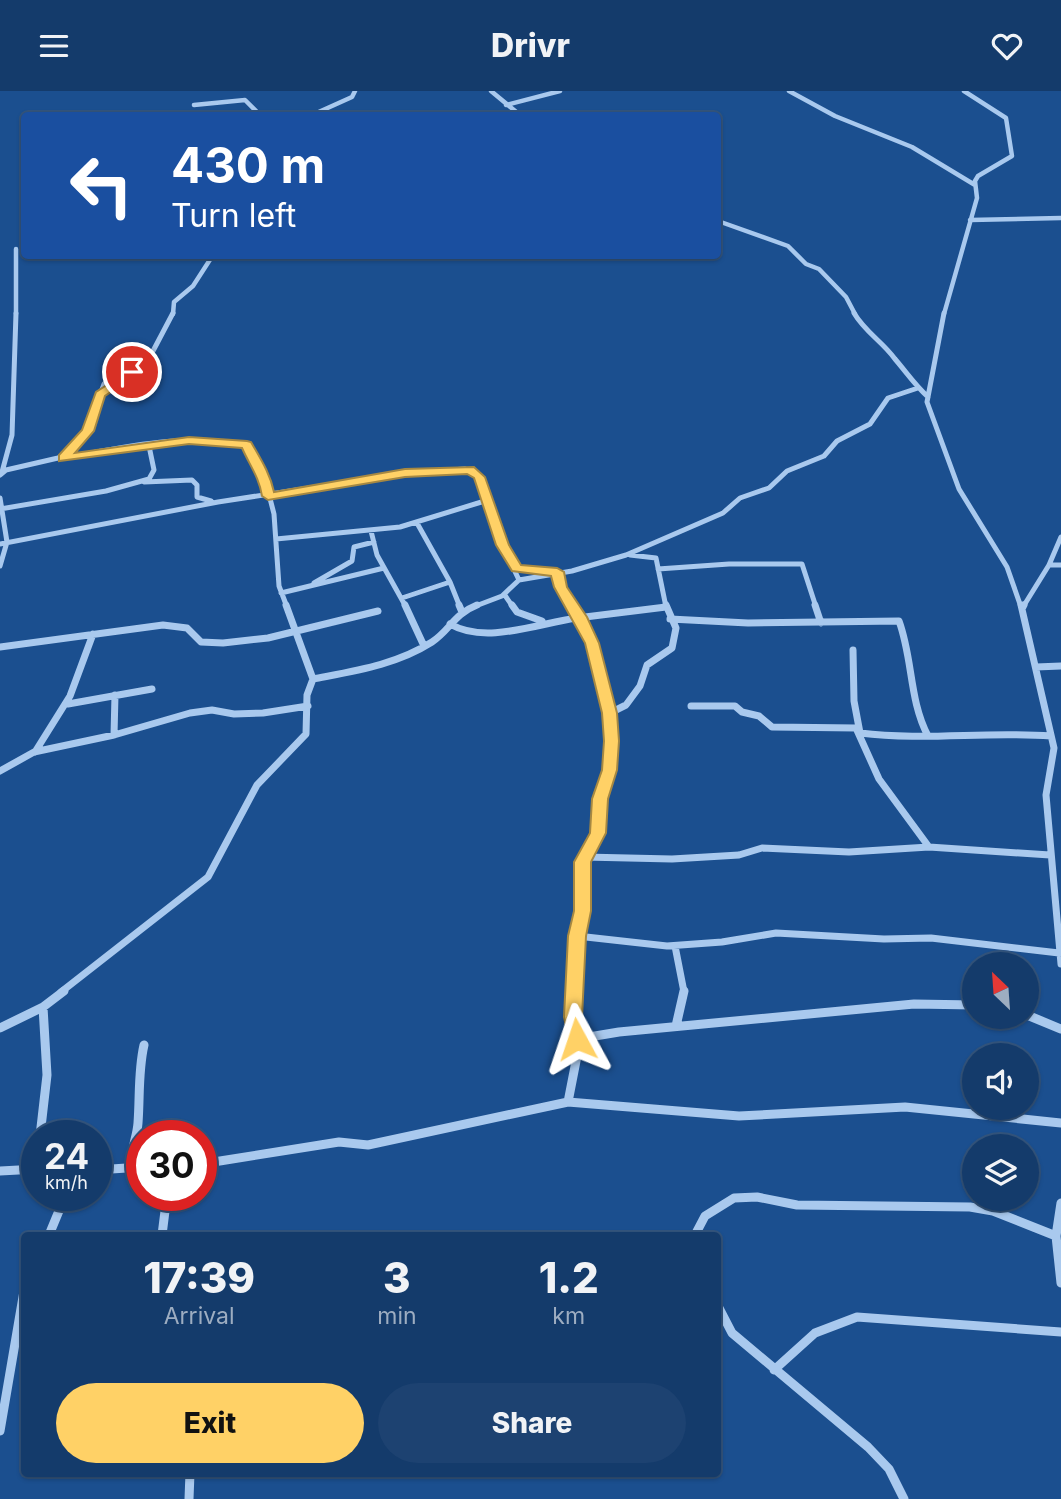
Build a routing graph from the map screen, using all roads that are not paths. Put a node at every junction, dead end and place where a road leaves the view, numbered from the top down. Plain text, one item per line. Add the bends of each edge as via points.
1 (355, 91) edge
2 (491, 91) edge
3 (560, 91) edge
4 (789, 91) edge
5 (964, 91) edge
6 (506, 104) junction
7 (194, 105) dead end
8 (257, 112) edge
9 (319, 112) edge
10 (516, 112) edge
11 (975, 185) junction
12 (1061, 218) edge
13 (970, 220) junction
14 (721, 222) edge
15 (16, 249) dead end
16 (210, 259) edge
17 (918, 389) junction
18 (928, 397) junction
19 (149, 446) junction
20 (64, 458) junction
21 (0, 473) edge
22 (141, 482) junction
23 (268, 496) junction
24 (0, 498) edge
25 (488, 500) junction
26 (218, 502) junction
27 (2, 509) edge
28 (417, 523) junction
29 (371, 531) junction
30 (1061, 537) edge
31 (276, 539) junction
32 (373, 542) junction
33 (3, 543) edge
34 (625, 555) junction
35 (1049, 565) junction
36 (1061, 565) edge
37 (0, 566) edge
38 (384, 568) junction
39 (516, 569) junction
40 (659, 569) junction
41 (554, 572) junction
42 (519, 580) junction
43 (450, 582) junction
44 (311, 586) junction
45 (281, 593) junction
46 (504, 594) junction
47 (402, 598) junction
48 (666, 607) junction
49 (1023, 608) junction
50 (377, 611) dead end
51 (462, 612) junction
52 (579, 618) junction
53 (670, 619) junction
54 (546, 622) junction
55 (821, 623) junction
56 (450, 624) junction
57 (295, 631) junction
58 (93, 634) junction
59 (425, 646) junction
60 (0, 647) edge
61 (853, 650) dead end
62 (1061, 666) edge
63 (1036, 667) junction
64 (313, 679) junction
65 (152, 689) dead end
66 (115, 695) junction
67 (68, 703) junction
68 (308, 706) junction
69 (691, 706) dead end
70 (610, 713) junction
71 (114, 735) junction
72 (860, 736) junction
73 (928, 736) junction
74 (1051, 736) junction
75 (1058, 748) edge
76 (34, 752) junction
77 (0, 771) edge
78 (929, 847) junction
79 (1051, 855) junction
80 (584, 857) junction
81 (577, 936) junction
82 (675, 946) junction
83 (1059, 953) edge
84 (1061, 964) edge
85 (962, 1005) edge
86 (43, 1007) junction
87 (1040, 1020) edge
88 (676, 1026) junction
89 (0, 1028) edge
90 (1061, 1029) edge
91 (577, 1039) junction
92 (144, 1045) dead end
93 (568, 1102) junction
94 (42, 1120) edge
95 (138, 1120) edge
96 (1061, 1123) edge
97 (217, 1161) edge
98 (21, 1170) edge
99 (0, 1171) edge
100 (1061, 1203) edge
101 (59, 1211) edge
102 (165, 1211) edge
103 (50, 1232) edge
104 (162, 1232) edge
105 (696, 1232) edge
106 (1056, 1236) junction
107 (1061, 1283) edge
108 (21, 1308) edge
109 (721, 1311) edge
110 (1061, 1332) edge
111 (774, 1370) junction
112 (0, 1431) edge
113 (190, 1477) edge
114 (189, 1499) edge
115 (904, 1499) edge

1 - 9 street via 352,97
2 - 6 street
3 - 6 street
4 - 11 street via 835,116 912,147
5 - 11 street via 1000,113 1009,125 1012,156 978,176
6 - 10 street
7 - 8 street via 245,100
11 - 13 street via 977,198
12 - 13 street
13 - 18 street via 941,324
14 - 17 street via 772,238 819,269 846,297 864,330 895,358
15 - 21 street via 17,375 10,456
16 - 20 street via 174,302 173,322 153,351 113,374 100,394 88,431
17 - 18 street
17 - 34 street via 888,398 870,424 837,441 824,456 787,471 769,488
18 - 49 street via 958,489 1001,555
19 - 20 street
19 - 22 street via 154,475
19 - 23 street via 203,440 247,445 264,474
20 - 21 street
22 - 26 street via 192,480 199,499
22 - 27 street
23 - 25 street via 405,473 465,469 479,477
23 - 26 street
23 - 31 street
24 - 27 street
25 - 28 street
25 - 39 street
26 - 33 street
27 - 33 street
28 - 29 street
28 - 43 street
29 - 31 street
29 - 32 street
30 - 35 street
31 - 45 street
32 - 38 street
32 - 44 street via 354,547 352,561
33 - 37 street
34 - 40 street via 653,555
34 - 41 street
35 - 36 street
35 - 49 street
38 - 44 street
38 - 47 street
39 - 41 street
39 - 42 street
40 - 48 street
40 - 55 street via 802,563
41 - 42 street
41 - 52 street
42 - 46 street
43 - 47 street
43 - 51 street
44 - 45 street
45 - 57 street
46 - 51 street
46 - 54 street via 517,612
47 - 59 street
48 - 52 street
48 - 53 street
49 - 63 street
50 - 57 street
51 - 56 street
52 - 54 street
52 - 70 street via 592,643
53 - 55 street
53 - 70 street via 676,628 673,648 647,665 640,686 626,705
54 - 56 street via 477,632 462,632
55 - 73 street via 900,621 914,708
56 - 59 street
57 - 58 street via 205,643 178,626
57 - 64 street
58 - 60 street
58 - 67 street
59 - 64 street via 373,668
61 - 72 street
62 - 63 street
63 - 74 street
64 - 68 street
65 - 66 street
66 - 67 street
66 - 71 street
67 - 76 street
68 - 71 street via 248,714 203,711
68 - 86 street via 306,734 257,785 208,877
69 - 72 street via 736,707 772,727 847,726
70 - 80 street via 610,770 600,799 598,833
71 - 76 street
72 - 73 street
72 - 78 street via 879,779
73 - 74 street via 1015,731
74 - 75 street
75 - 79 street via 1046,795
76 - 77 street
78 - 79 street
78 - 80 street via 849,852 762,848 739,855 672,859
79 - 83 street
80 - 81 street via 583,911
81 - 82 street
81 - 91 street via 573,1017
82 - 83 street via 793,934 949,939
82 - 88 street via 684,991
83 - 84 street
85 - 88 street
86 - 89 street
86 - 94 street via 48,1068
87 - 90 street
88 - 91 street
91 - 93 street
92 - 95 street
93 - 96 street via 739,1117 905,1107
93 - 97 street via 368,1145 339,1142
98 - 99 street
100 - 106 street
101 - 103 street
102 - 104 street
105 - 106 street via 711,1211 734,1198 757,1197 797,1205 970,1207 993,1211
106 - 107 street
108 - 112 street
109 - 111 street via 733,1333
110 - 111 street via 857,1317 815,1333
111 - 115 street via 868,1447 889,1469
113 - 114 street

